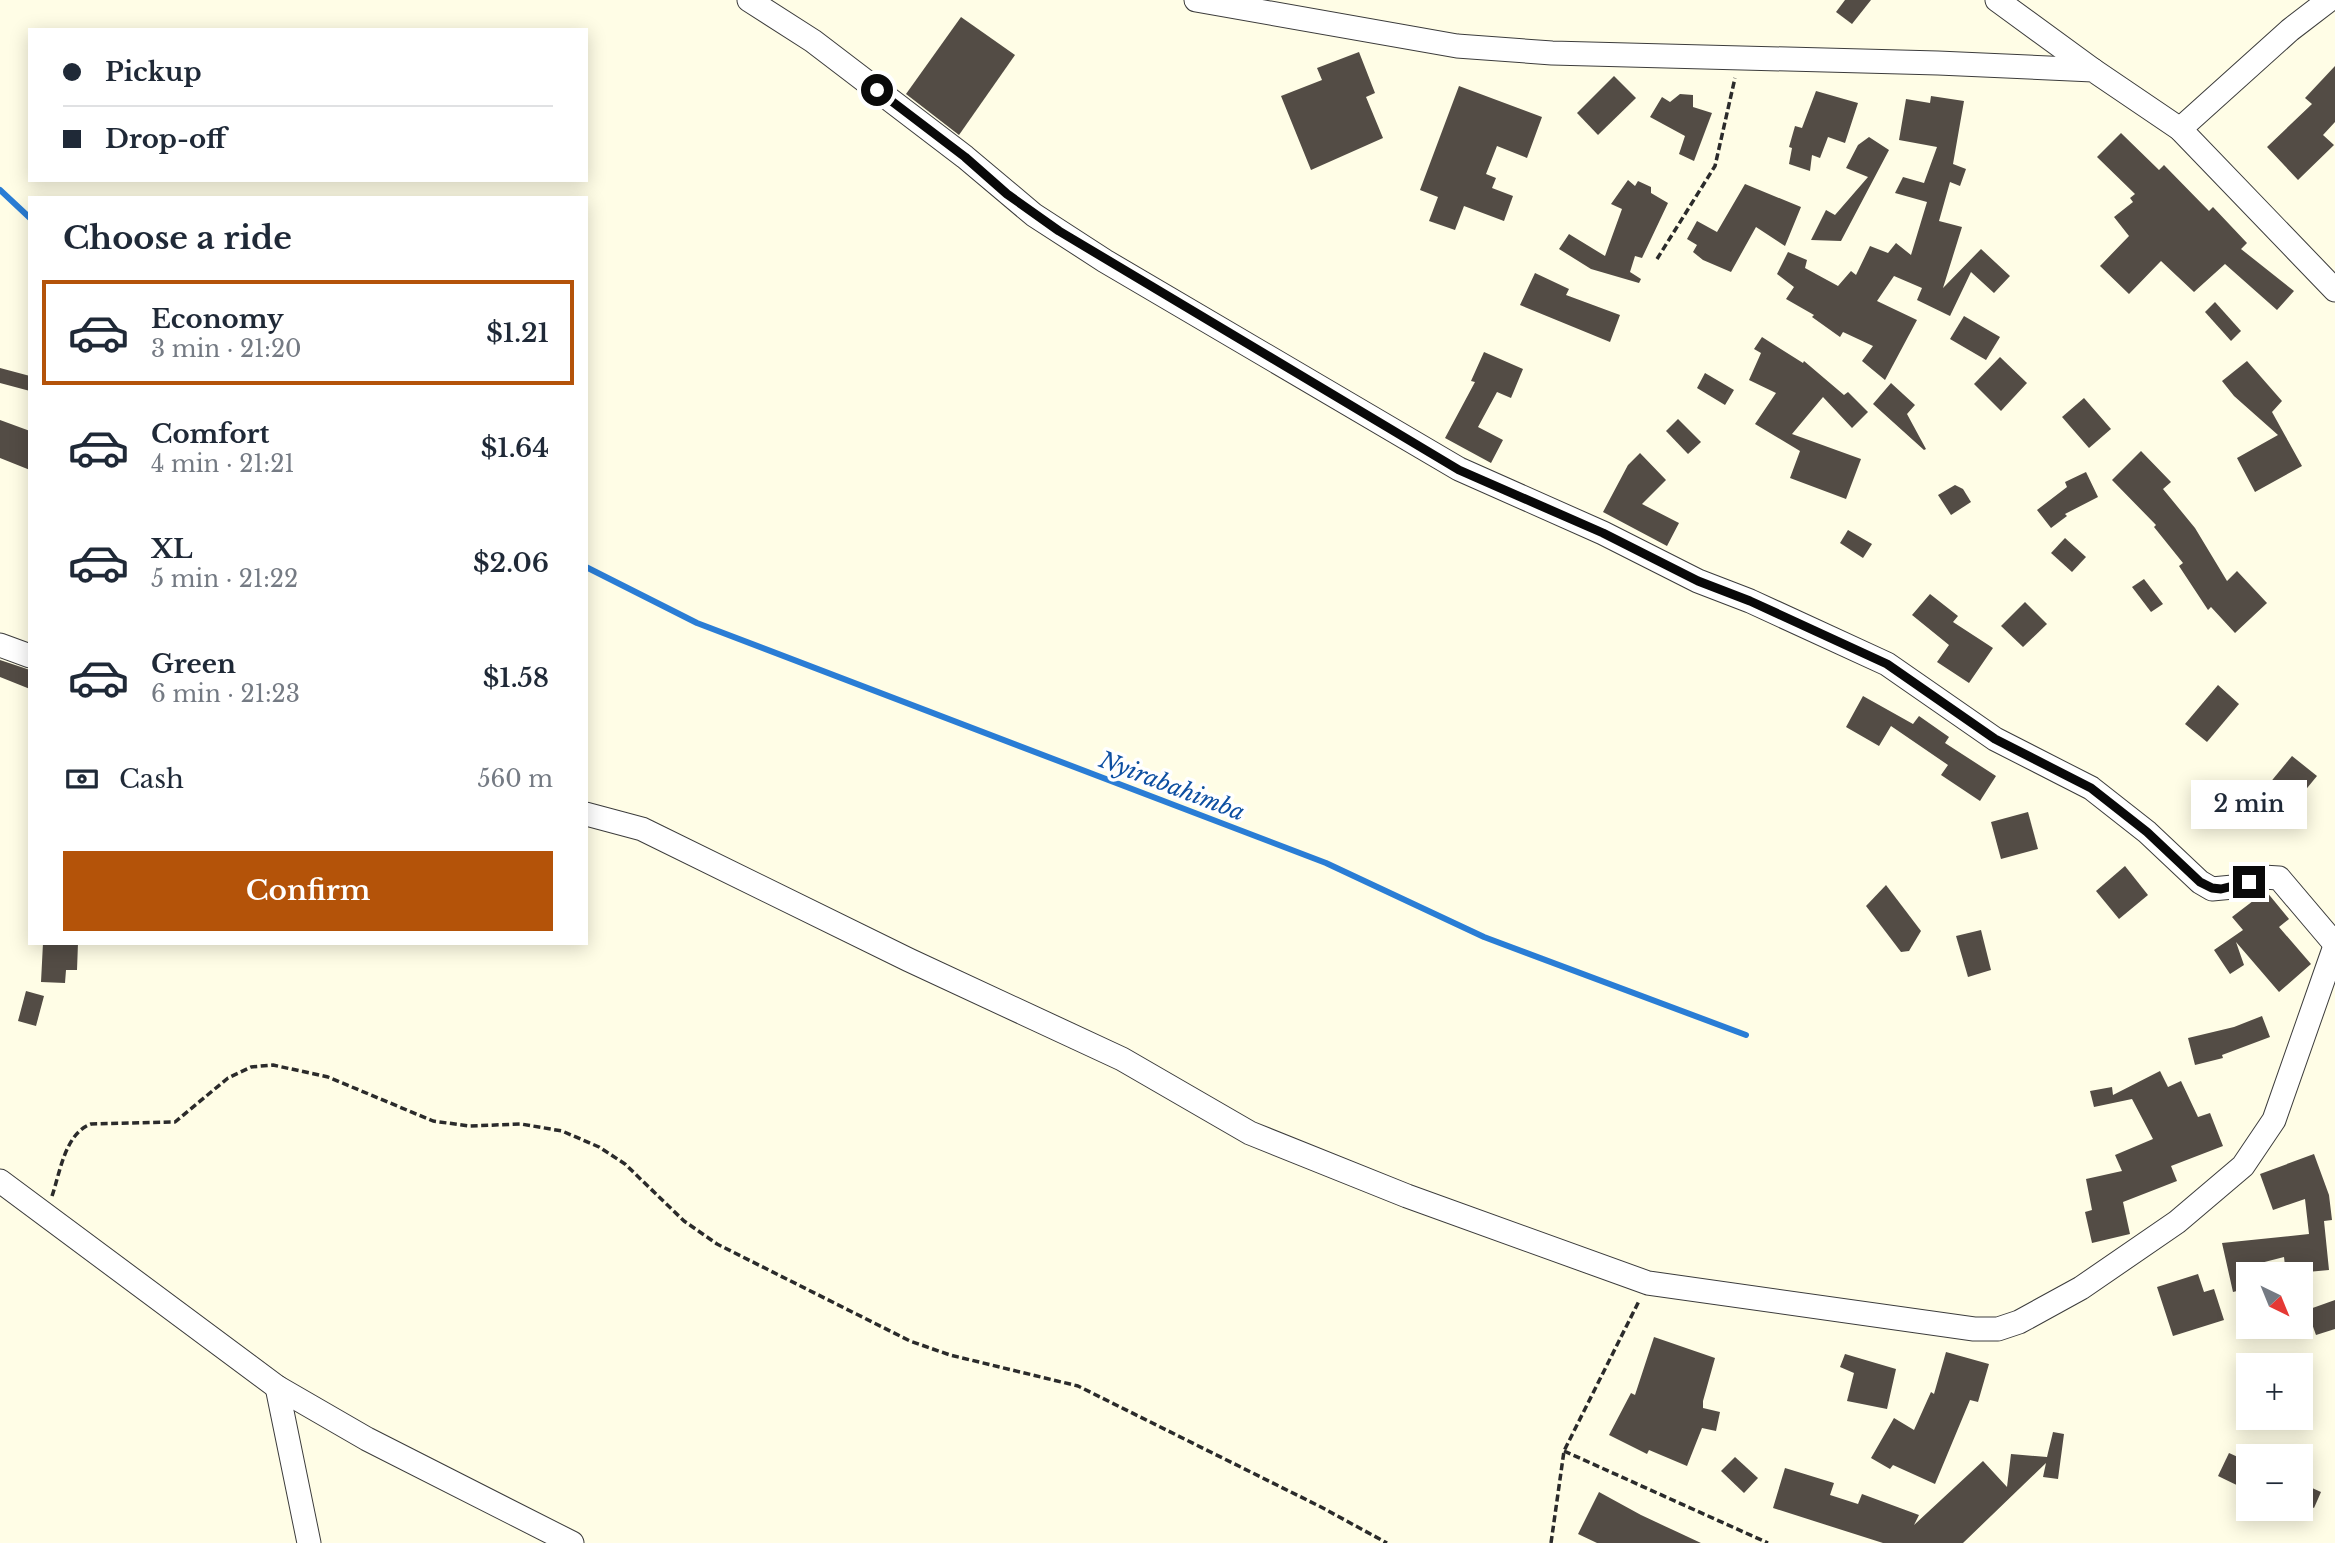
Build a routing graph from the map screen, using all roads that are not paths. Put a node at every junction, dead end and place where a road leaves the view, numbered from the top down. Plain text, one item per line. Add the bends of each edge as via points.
1 (749, 0) edge
2 (1196, 0) edge
3 (1997, 0) edge
4 (2329, 0) edge
5 (2093, 70) junction
6 (2180, 130) junction
7 (2335, 290) edge
8 (0, 645) edge
9 (28, 655) edge
10 (588, 815) edge
11 (2335, 945) edge
12 (0, 1181) edge
13 (277, 1388) junction
14 (309, 1543) edge
15 (572, 1543) edge

1 - 11 street via 813,41 1034,215 1247,345 1477,478 1887,664 1995,739 2091,788 2200,882 2212,888 2233,887 2263,877 2279,878
2 - 5 street via 1457,46
3 - 5 street
4 - 6 street
5 - 6 street
6 - 7 street
8 - 9 street
10 - 11 street via 642,829 1122,1059 1220,1119 1293,1153 1648,1283 1932,1325 1998,1329 2019,1322 2130,1256 2215,1193 2242,1167 2274,1120
12 - 13 street
13 - 14 street
13 - 15 street

